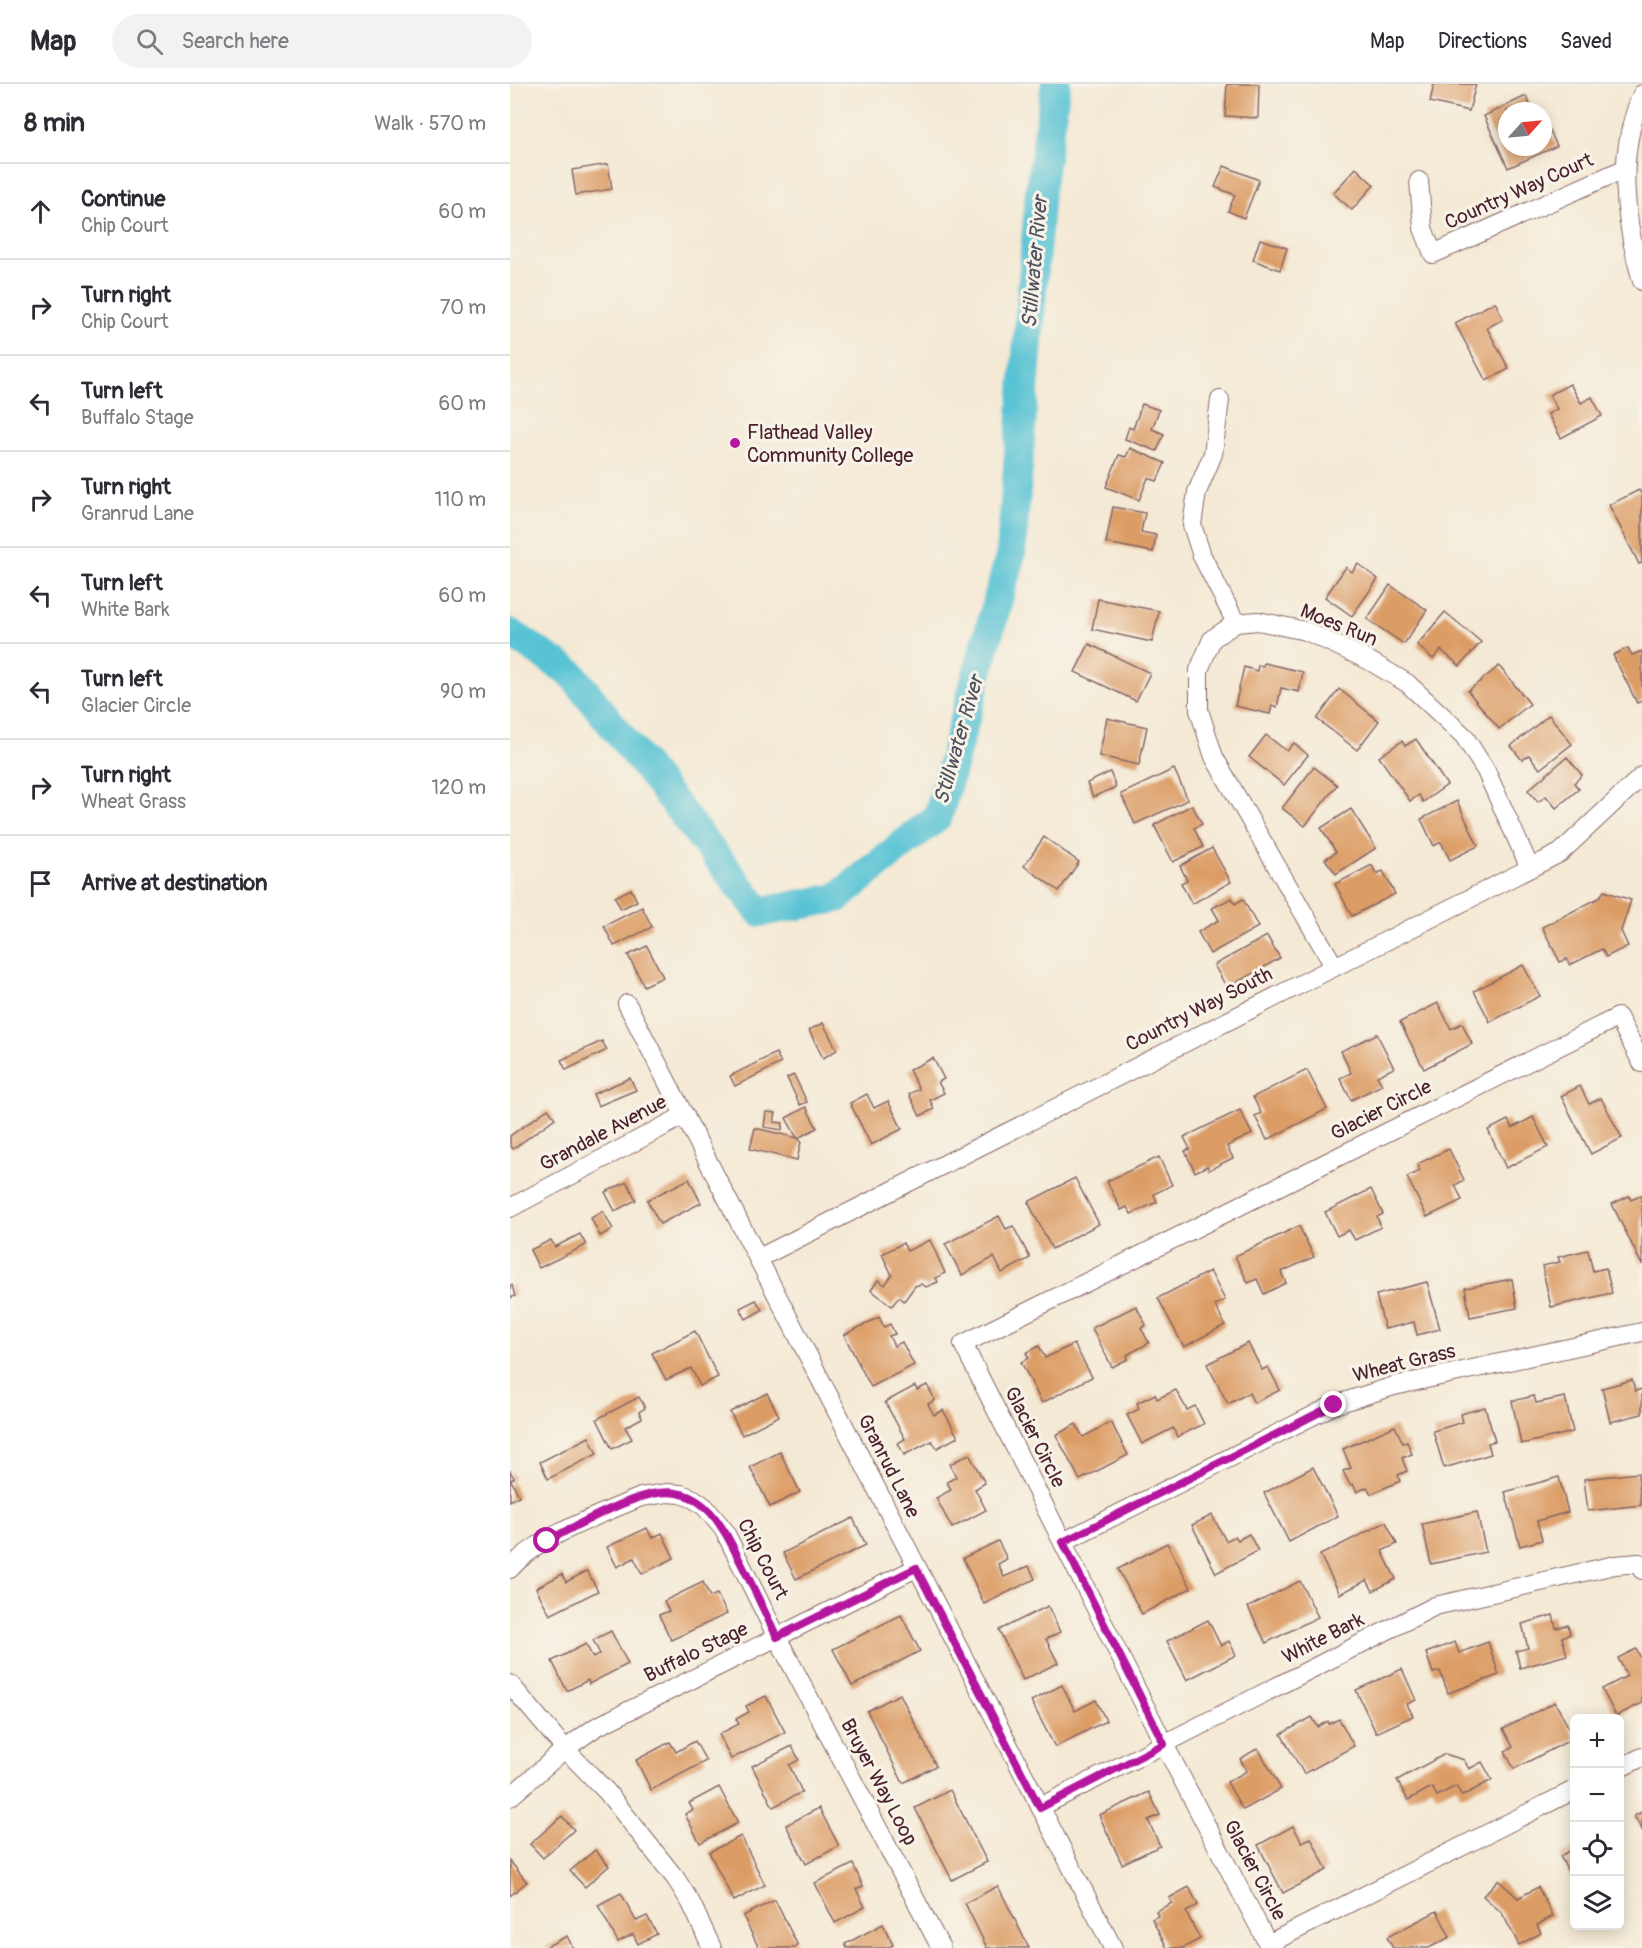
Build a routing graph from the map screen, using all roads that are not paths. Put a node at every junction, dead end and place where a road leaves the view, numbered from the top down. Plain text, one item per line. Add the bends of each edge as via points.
1 (1642, 94) edge
2 (1624, 169) junction
3 (1419, 181) dead end
4 (1642, 281) edge
5 (1220, 399) dead end
6 (1236, 623) junction
7 (1642, 776) edge
8 (1530, 868) junction
9 (1334, 966) junction
10 (627, 1004) dead end
11 (1642, 1063) edge
12 (685, 1115) junction
13 (510, 1208) edge
14 (759, 1258) junction
15 (1642, 1332) edge
16 (1063, 1542) junction
17 (916, 1568) junction
18 (510, 1569) edge
19 (1642, 1570) edge
20 (777, 1637) junction
21 (510, 1684) edge
22 (1164, 1744) junction
23 (565, 1749) junction
24 (1642, 1757) edge
25 (1624, 1766) edge
26 (1570, 1793) edge
27 (510, 1797) edge
28 (1040, 1808) junction
29 (711, 1948) edge
30 (941, 1948) edge
31 (1113, 1948) edge

1 - 2 street via 1631,125
2 - 3 street, Country Way Court via 1432,254 1423,228
2 - 4 street
5 - 6 street via 1213,454 1197,492 1192,525 1202,556
6 - 8 street, Moes Run via 1258,621 1306,631 1407,682 1464,736 1486,771
6 - 9 street via 1212,639 1199,670 1198,711 1214,757
7 - 8 street, Country Way South via 1560,853
8 - 9 street, Country Way South
9 - 14 street, Country Way South
10 - 12 street, Granrud Lane
11 - 16 street, Glacier Circle via 1618,1017 963,1344
12 - 13 street, Grandale Avenue
12 - 14 street, Granrud Lane
14 - 17 street, Granrud Lane
15 - 16 street, Wheat Grass via 1394,1386 1334,1405
16 - 22 street, Glacier Circle
17 - 20 street, Buffalo Stage
17 - 28 street, Granrud Lane
18 - 20 street, Chip Court via 547,1541 598,1516 654,1493 681,1494 705,1507 724,1530
19 - 22 street, White Bark via 1639,1563 1615,1565 1435,1606
20 - 23 street, Buffalo Stage via 596,1727
20 - 30 street, Bruyer Way Loop
21 - 23 street
22 - 26 street, Glacier Circle via 1268,1944
22 - 28 street, White Bark
23 - 27 street, Buffalo Stage
23 - 29 street via 607,1792 676,1879
24 - 25 street
28 - 31 street, Granrud Lane

